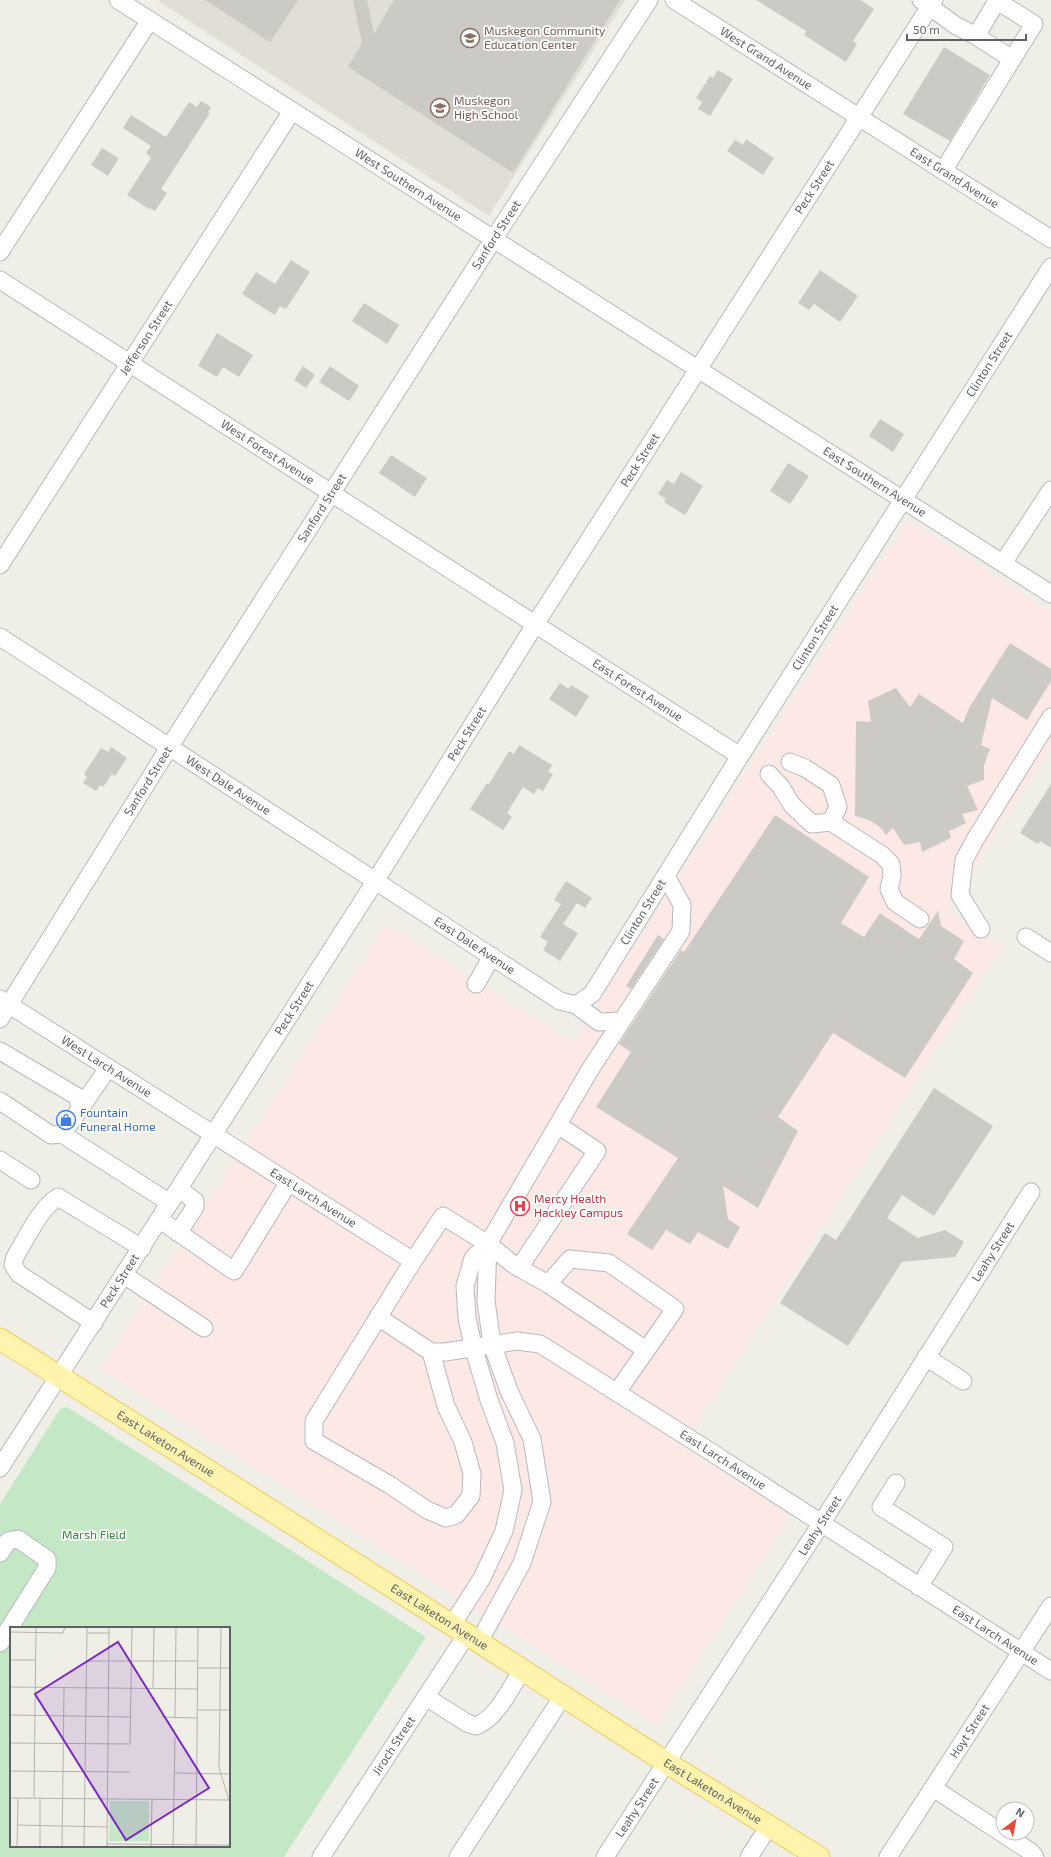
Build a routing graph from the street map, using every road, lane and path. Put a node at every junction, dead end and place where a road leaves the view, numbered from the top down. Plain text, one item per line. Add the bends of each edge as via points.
1 (118, 0) edge
2 (649, 0) edge
3 (674, 0) edge
4 (996, 0) edge
5 (928, 2) edge
6 (150, 20) junction
7 (976, 36) junction
8 (1012, 59) junction
9 (292, 111) junction
10 (858, 117) junction
11 (944, 171) junction
12 (1051, 239) edge
13 (493, 240) junction
14 (0, 252) edge
15 (1051, 267) edge
16 (0, 280) edge
17 (131, 364) junction
18 (697, 370) junction
19 (1051, 490) edge
20 (332, 493) junction
21 (903, 501) junction
22 (1002, 563) junction
23 (0, 565) edge
24 (1051, 594) edge
25 (536, 624) junction
26 (0, 637) edge
27 (1051, 717) edge
28 (170, 746) junction
29 (740, 756) junction
30 (790, 762) dead end
31 (769, 774) dead end
32 (831, 822) junction
33 (666, 876) junction
34 (376, 880) junction
35 (920, 919) dead end
36 (981, 929) dead end
37 (1026, 937) dead end
38 (1051, 953) edge
39 (492, 956) junction
40 (476, 984) dead end
41 (4, 1002) edge
42 (576, 1005) junction
43 (0, 1019) edge
44 (621, 1021) junction
45 (0, 1051) edge
46 (108, 1068) junction
47 (0, 1102) edge
48 (80, 1109) junction
49 (558, 1125) junction
50 (62, 1134) junction
51 (214, 1134) junction
52 (0, 1160) edge
53 (31, 1180) dead end
54 (289, 1182) junction
55 (1031, 1192) dead end
56 (174, 1196) junction
57 (160, 1220) junction
58 (178, 1233) junction
59 (488, 1244) junction
60 (142, 1248) junction
61 (413, 1260) junction
62 (519, 1268) junction
63 (124, 1275) junction
64 (548, 1284) junction
65 (378, 1317) junction
66 (94, 1323) junction
67 (204, 1328) dead end
68 (0, 1339) edge
69 (492, 1344) junction
70 (473, 1346) junction
71 (646, 1350) junction
72 (431, 1352) junction
73 (926, 1357) junction
74 (59, 1378) junction
75 (963, 1382) dead end
76 (617, 1392) junction
77 (0, 1468) edge
78 (896, 1483) dead end
79 (821, 1524) junction
80 (0, 1553) edge
81 (919, 1587) junction
82 (1051, 1606) edge
83 (10, 1627) edge
84 (10, 1627) edge
85 (466, 1634) junction
86 (0, 1643) edge
87 (1021, 1652) junction
88 (522, 1670) junction
89 (1051, 1671) edge
90 (563, 1696) junction
91 (426, 1697) junction
92 (667, 1763) junction
93 (933, 1788) junction
94 (769, 1826) junction
95 (321, 1857) edge
96 (458, 1857) edge
97 (605, 1857) edge
98 (749, 1857) edge
99 (819, 1857) edge
100 (888, 1857) edge
101 (1035, 1857) edge

1 - 6 street, West Southern Avenue
2 - 13 street, Sanford Street
3 - 10 street, West Grand Avenue
4 - 7 street
4 - 8 street via 1034,24
5 - 7 street via 955,25
5 - 10 street, Peck Street
6 - 9 street, West Southern Avenue
6 - 14 street
7 - 8 street
8 - 11 street
9 - 13 street, West Southern Avenue
9 - 17 street, Jefferson Street
10 - 11 street, East Grand Avenue
10 - 18 street, Peck Street
11 - 12 street, East Grand Avenue
13 - 18 street, West Southern Avenue
13 - 20 street, Sanford Street
15 - 21 street, Clinton Street
16 - 17 street, West Forest Avenue
17 - 20 street, West Forest Avenue
17 - 23 street, Jefferson Street
18 - 21 street, East Southern Avenue
18 - 25 street, Peck Street
19 - 22 street
20 - 25 street, West Forest Avenue
20 - 28 street, Sanford Street
21 - 22 street, East Southern Avenue
21 - 29 street, Clinton Street
22 - 24 street, East Southern Avenue
25 - 29 street, East Forest Avenue
25 - 34 street, Peck Street
26 - 28 street, West Dale Avenue
27 - 36 street via 964,860 960,895
28 - 34 street, West Dale Avenue
28 - 41 street, Sanford Street
29 - 33 street, Clinton Street
30 - 32 street via 805,768 831,785 838,807
31 - 32 street via 792,805 812,824
32 - 35 street via 882,855 891,864 889,889 894,902
33 - 42 street, Clinton Street via 592,994
33 - 44 street via 682,905 681,931
34 - 39 street, East Dale Avenue
34 - 51 street, Peck Street
37 - 38 street
39 - 40 street
39 - 42 street, East Dale Avenue via 560,1000
41 - 43 street, Sanford Street
41 - 46 street, West Larch Avenue
42 - 44 street, East Dale Avenue via 599,1022
44 - 49 street
45 - 48 street via 78,1097
46 - 48 street
46 - 51 street, West Larch Avenue
47 - 50 street via 51,1135
48 - 50 street
49 - 59 street
49 - 62 street via 597,1151
50 - 56 street
51 - 54 street, East Larch Avenue
51 - 56 street, Peck Street
52 - 53 street
54 - 58 street via 234,1271
54 - 61 street, East Larch Avenue
55 - 73 street, Leahy Street
56 - 57 street, Peck Street
56 - 58 street via 195,1201 195,1207
57 - 58 street
57 - 60 street, Peck Street
59 - 61 street via 443,1216
59 - 62 street
59 - 69 street via 486,1302
59 - 70 street via 472,1258 465,1286 467,1318
60 - 63 street, Peck Street
60 - 66 street via 58,1197 50,1202 44,1211 15,1257 13,1265 19,1274
61 - 65 street
62 - 64 street
63 - 66 street, Peck Street
63 - 67 street
64 - 71 street
64 - 71 street via 570,1259 609,1263 675,1309
65 - 72 street
65 - 72 street via 314,1421 314,1440 427,1510 446,1518 456,1515 471,1496 472,1474 463,1442 446,1406
66 - 74 street, Peck Street
68 - 74 main road, East Laketon Avenue
69 - 70 street, East Larch Avenue
69 - 76 street, East Larch Avenue via 517,1341 540,1344
69 - 85 street via 509,1391 532,1439 542,1502 522,1563
70 - 72 street, East Larch Avenue
70 - 85 street via 505,1443 513,1490 504,1531 482,1578
71 - 76 street
73 - 75 street
73 - 79 street, Leahy Street
74 - 77 street, Peck Street
74 - 85 main road, East Laketon Avenue
76 - 79 street, East Larch Avenue
78 - 81 street via 881,1507 944,1547
79 - 81 street, East Larch Avenue
79 - 92 street, Leahy Street
80 - 84 street via 8,1541 18,1539 47,1559 47,1568
81 - 87 street, East Larch Avenue
82 - 87 street, Hoyt Street
83 - 86 street
85 - 88 main road, East Laketon Avenue
85 - 91 street, Jiroch Street
87 - 89 street, East Larch Avenue
87 - 93 street, Hoyt Street
88 - 90 main road, East Laketon Avenue
88 - 91 street via 492,1715 484,1723 476,1726
90 - 92 main road, East Laketon Avenue
90 - 96 street
91 - 95 street, Jiroch Street
92 - 94 main road, East Laketon Avenue
92 - 97 street, Leahy Street
93 - 100 street, Hoyt Street
93 - 101 street
94 - 98 street
94 - 99 main road, East Laketon Avenue

